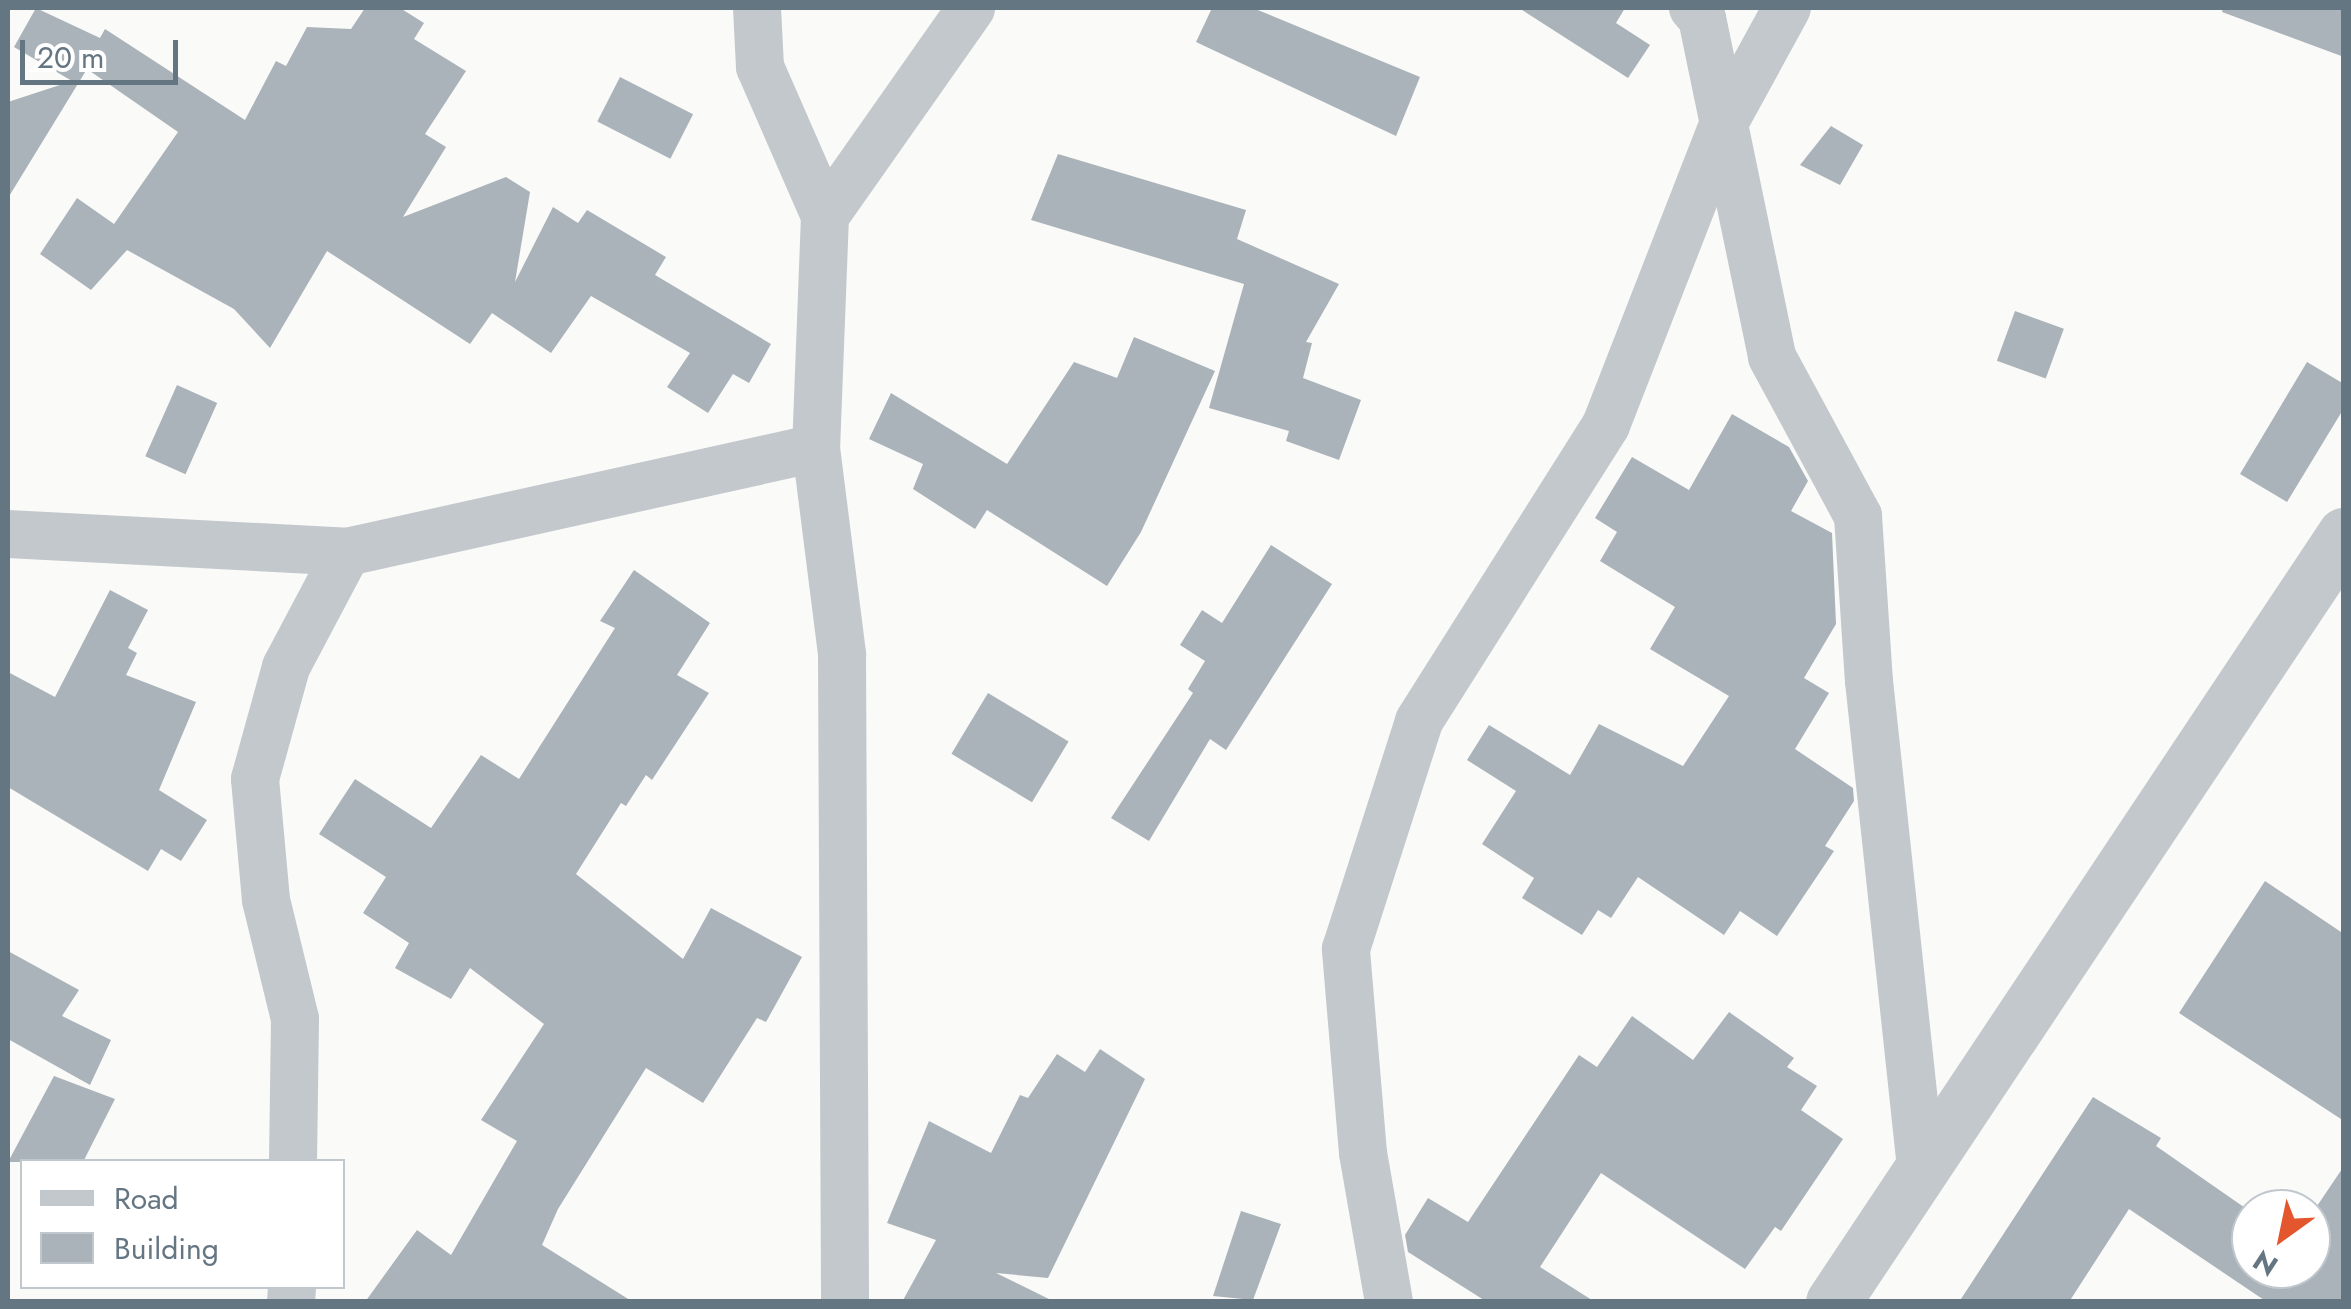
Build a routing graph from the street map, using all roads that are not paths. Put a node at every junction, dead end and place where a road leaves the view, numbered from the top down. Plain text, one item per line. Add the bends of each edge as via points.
1 (757, 8) edge
2 (971, 8) edge
3 (1693, 8) edge
4 (1788, 8) edge
5 (1724, 123) junction
6 (825, 216) junction
7 (816, 448) junction
8 (8, 534) edge
9 (2344, 535) edge
10 (346, 552) junction
11 (293, 1159) edge
12 (1921, 1170) junction
13 (846, 1302) edge
14 (1389, 1302) edge
15 (1832, 1302) edge

1 - 6 street via 760,67
2 - 6 street
3 - 5 street via 1702,18
4 - 5 street
5 - 12 street via 1772,357 1858,516
5 - 14 street via 1606,425 1419,720 1346,949 1363,1152
6 - 7 street
7 - 10 street
7 - 13 street via 842,655
8 - 10 street
9 - 12 street
10 - 11 street via 286,667 255,779 266,900 295,1019
12 - 15 street

